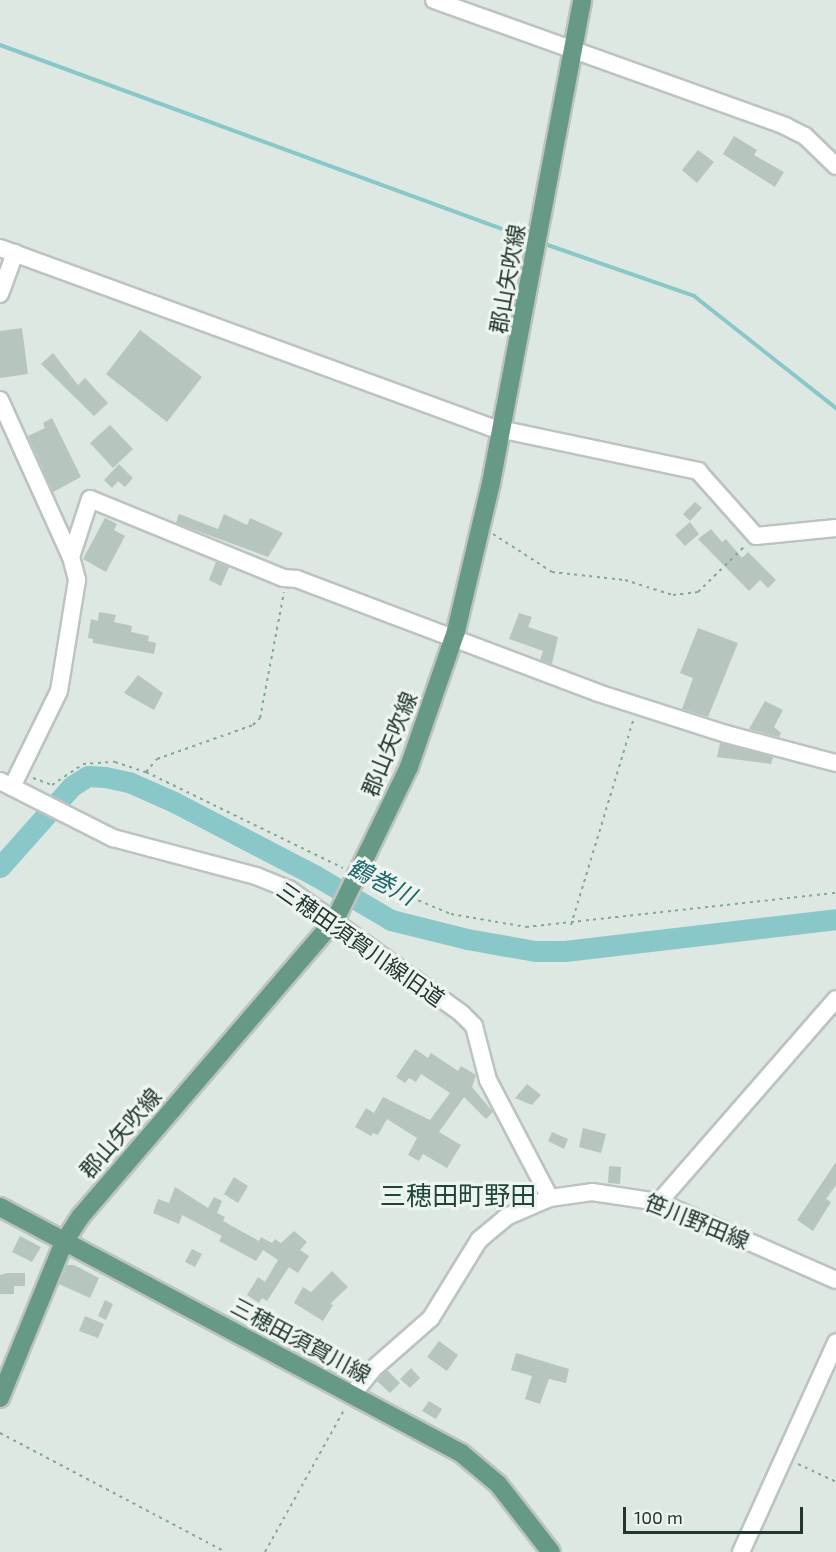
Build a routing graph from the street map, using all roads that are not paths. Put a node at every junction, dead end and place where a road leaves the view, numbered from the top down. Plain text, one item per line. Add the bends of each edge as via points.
1 (434, 0) edge
2 (582, 0) edge
3 (573, 51) junction
4 (836, 166) edge
5 (8, 250) edge
6 (0, 294) edge
7 (0, 400) edge
8 (501, 430) junction
9 (836, 528) edge
10 (72, 557) junction
11 (453, 640) junction
12 (836, 763) edge
13 (6, 784) edge
14 (335, 920) junction
15 (836, 999) edge
16 (550, 1198) junction
17 (659, 1202) junction
18 (0, 1207) edge
19 (64, 1242) junction
20 (836, 1280) edge
21 (836, 1343) edge
22 (352, 1395) junction
23 (0, 1398) edge
24 (550, 1552) edge
25 (741, 1552) edge

1 - 3 street
2 - 3 main road, 郡山矢吹線
3 - 4 street via 785,126 805,136
3 - 8 main road, 郡山矢吹線
5 - 6 street
5 - 8 street
7 - 10 street
8 - 9 street via 698,471 753,534
8 - 11 main road, 郡山矢吹線
10 - 11 street via 90,499
10 - 13 street via 77,580 62,679 20,771
11 - 12 street via 638,705
11 - 14 main road, 郡山矢吹線 via 410,766
13 - 14 street, 三穂田須賀川線旧道 via 113,838 256,876 289,889
14 - 16 street, 三穂田須賀川線旧道 via 474,1026 488,1080
14 - 19 main road, 郡山矢吹線 via 81,1216
15 - 17 street
16 - 17 street, 笹川野田線 via 592,1192
16 - 22 street, 笹川野田線 via 506,1217 478,1240 431,1318 373,1369
17 - 20 street, 笹川野田線
18 - 19 main road, 三穂田須賀川線
19 - 22 main road, 三穂田須賀川線
19 - 23 main road, 郡山矢吹線
21 - 25 street
22 - 24 main road, 三穂田須賀川線 via 430,1434 472,1461 510,1497

